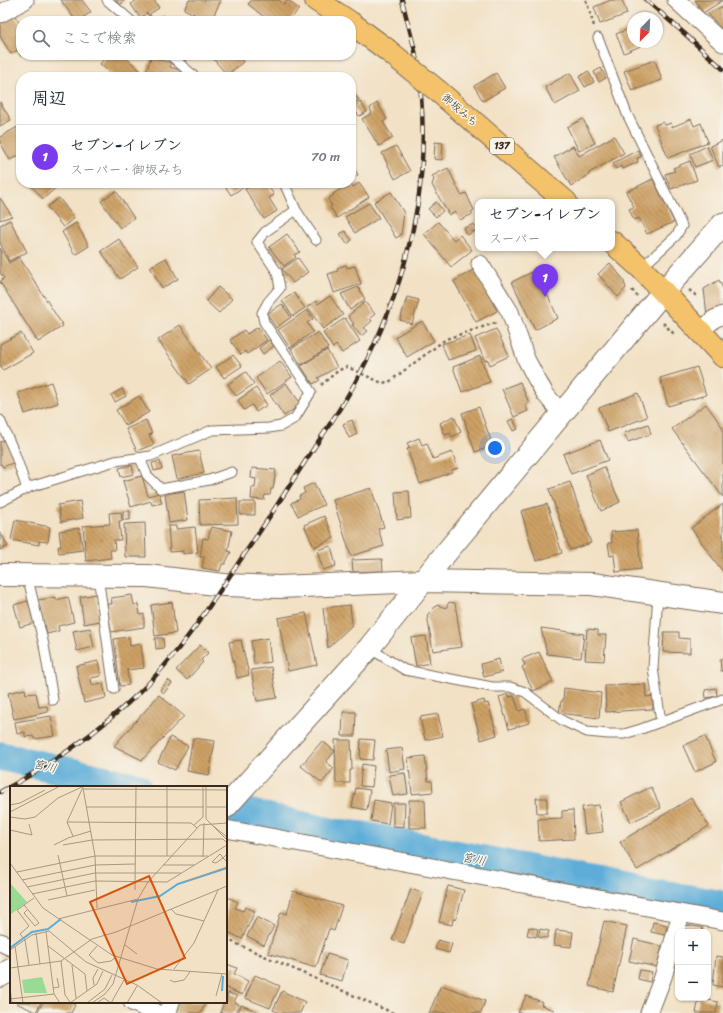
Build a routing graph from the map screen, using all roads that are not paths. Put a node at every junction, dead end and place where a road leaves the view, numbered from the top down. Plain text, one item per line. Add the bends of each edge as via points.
1 (25, 0) edge
2 (107, 0) edge
3 (316, 0) edge
4 (676, 0) edge
5 (0, 14) edge
6 (125, 16) edge
7 (340, 16) edge
8 (356, 27) edge
9 (598, 38) road end
10 (723, 43) edge
11 (176, 60) edge
12 (189, 72) edge
13 (286, 188) edge
14 (563, 199) edge
15 (296, 210) junction
16 (723, 224) edge
17 (316, 240) dead end
18 (615, 245) edge
19 (480, 264) dead end
20 (641, 268) junction
21 (663, 292) junction
22 (723, 315) edge
23 (700, 332) junction
24 (723, 356) edge
25 (562, 414) junction
26 (0, 420) edge
27 (140, 458) junction
28 (232, 472) dead end
29 (27, 489) junction
30 (0, 502) edge
31 (0, 575) edge
32 (27, 575) junction
33 (98, 576) junction
34 (423, 581) junction
35 (658, 593) junction
36 (723, 603) edge
37 (369, 648) junction
38 (114, 689) dead end
39 (53, 700) dead end
40 (723, 700) edge
41 (661, 722) junction
42 (233, 799) edge
43 (227, 829) edge
44 (681, 914) junction
45 (723, 921) edge
46 (0, 942) edge
47 (10, 947) edge
48 (10, 971) edge
49 (0, 976) edge
50 (134, 1003) edge
51 (171, 1003) edge
52 (156, 1013) edge
53 (167, 1013) edge
54 (649, 1013) edge

1 - 5 street
2 - 6 lane
3 - 7 highway
4 - 10 street
8 - 14 highway, 御坂みち / 137, bridge via 438,91
9 - 20 lane via 627,114 682,226 676,236
11 - 12 lane
13 - 15 lane
15 - 17 lane
15 - 27 lane via 264,232 257,242 277,272 280,288 262,313 264,322 312,392 295,418 281,426 212,430 151,456
16 - 21 street
18 - 20 highway
19 - 25 street via 510,312 526,359 546,395
20 - 21 highway
21 - 23 highway
21 - 25 street
22 - 23 street via 714,319
23 - 24 highway
25 - 34 street
26 - 29 lane
27 - 28 lane via 147,475 161,489 209,480
27 - 29 lane via 115,462
29 - 30 lane
31 - 32 street
32 - 33 street
32 - 39 lane via 44,645
33 - 34 street via 147,576 224,585 280,587
33 - 38 lane
34 - 35 street via 592,584
34 - 37 street
35 - 36 street
35 - 41 lane via 653,668
37 - 41 lane via 405,670 525,692 563,721 587,732 624,734
37 - 42 street
40 - 41 lane
43 - 44 street
44 - 45 street
44 - 54 street
46 - 47 street
48 - 49 street
50 - 52 street
51 - 53 street

